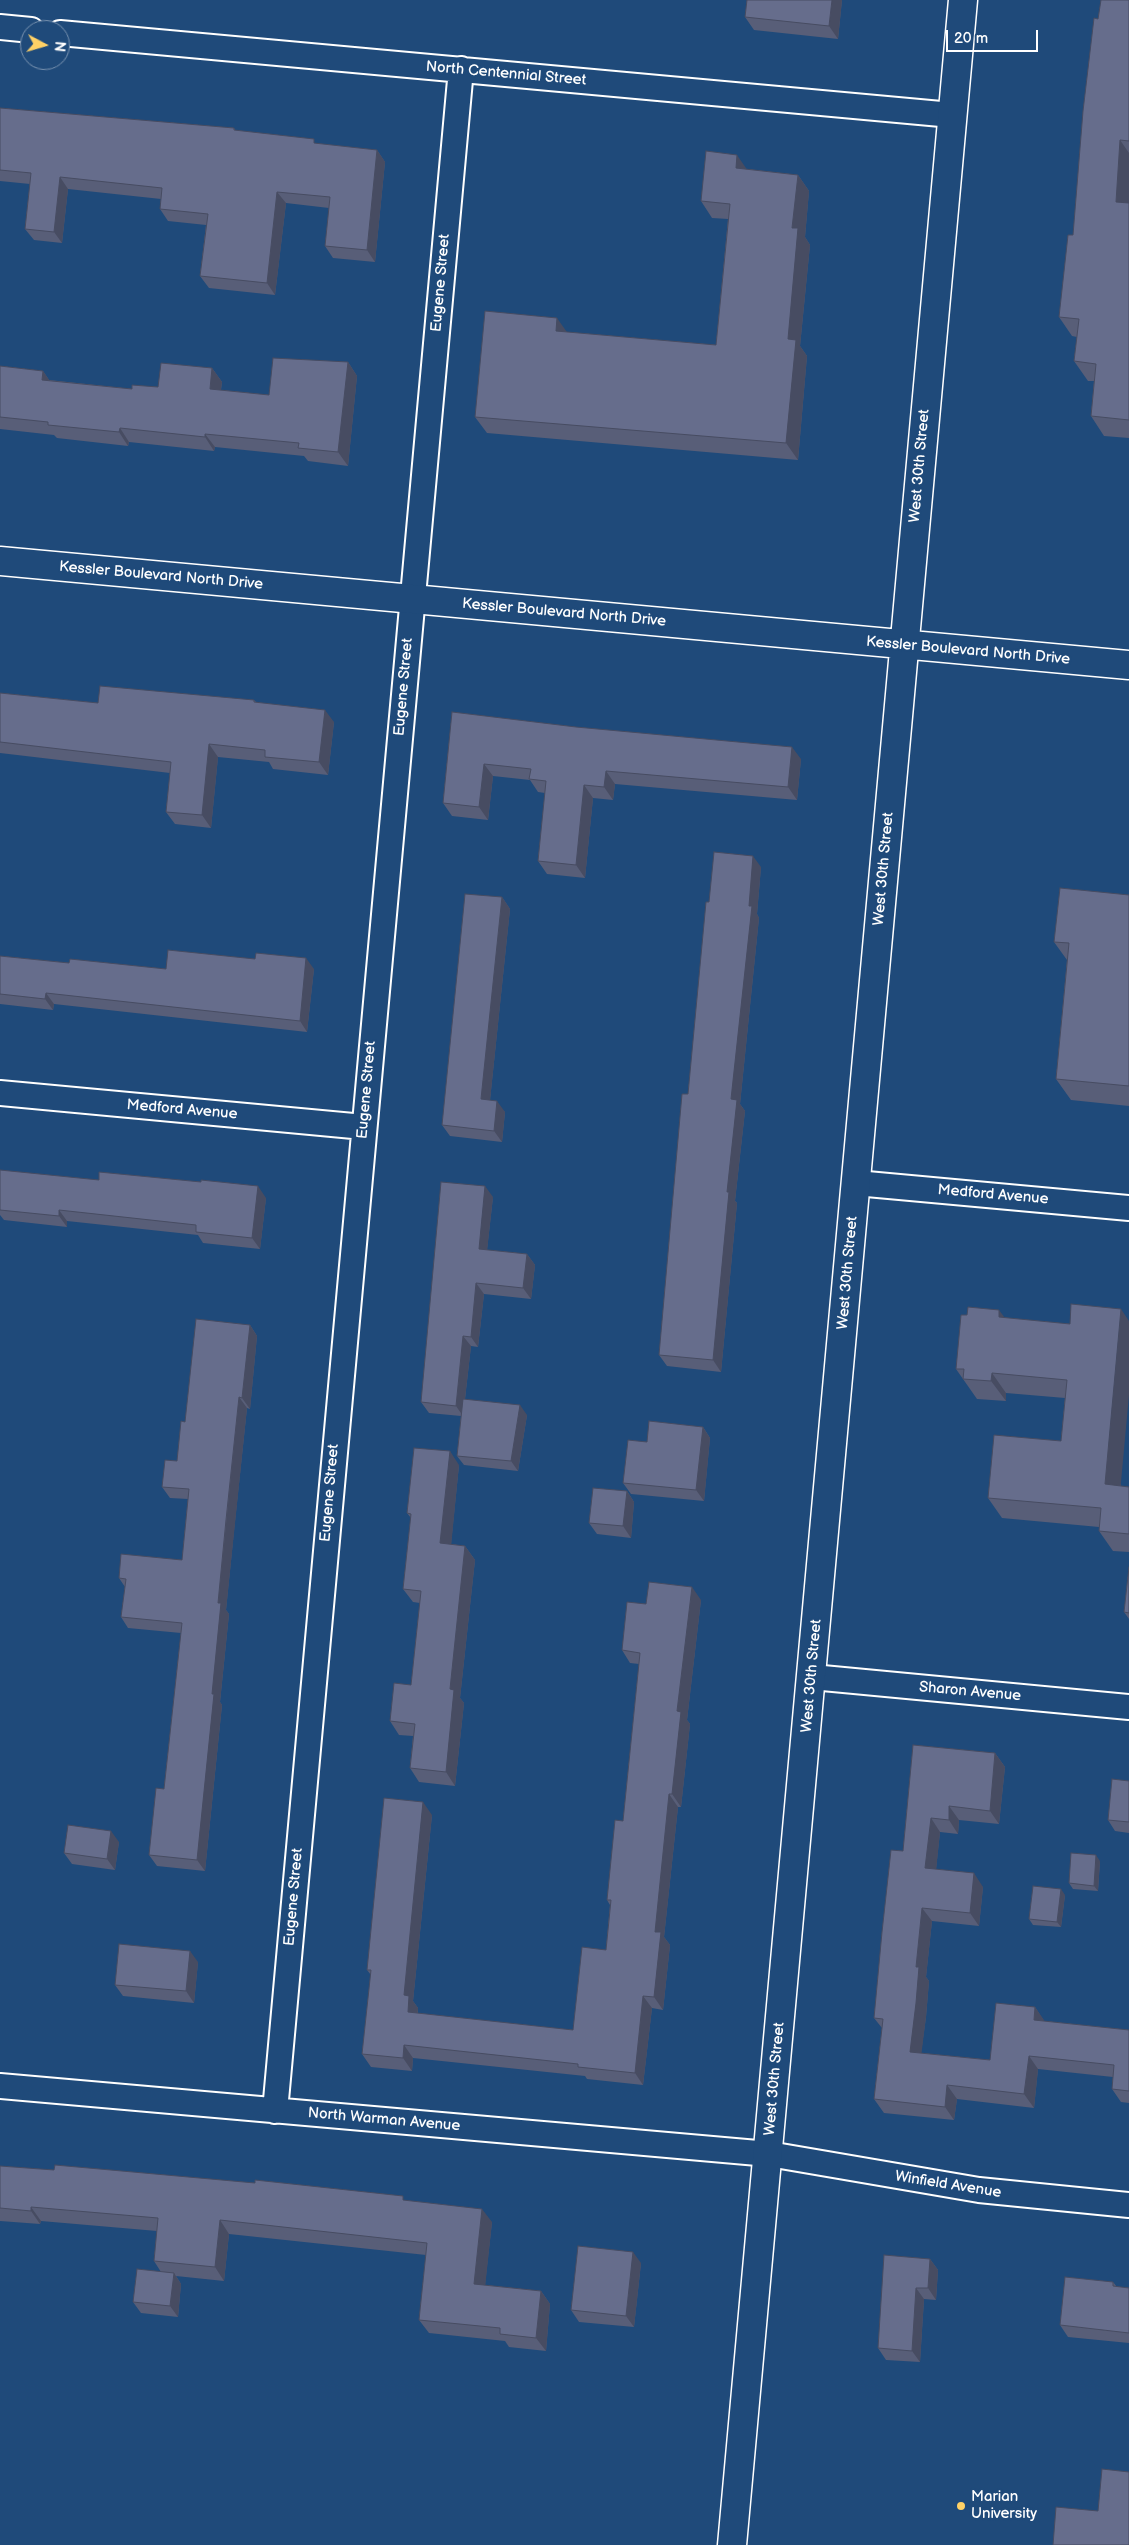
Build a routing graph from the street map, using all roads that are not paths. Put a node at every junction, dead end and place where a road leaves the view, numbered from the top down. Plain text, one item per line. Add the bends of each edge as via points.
1 (963, 0) edge
2 (0, 27) edge
3 (20, 29) edge
4 (70, 34) edge
5 (461, 70) junction
6 (952, 115) junction
7 (0, 561) edge
8 (412, 599) junction
9 (904, 645) junction
10 (1129, 665) edge
11 (0, 1093) edge
12 (364, 1127) junction
13 (856, 1183) junction
14 (1129, 1208) edge
15 (812, 1678) junction
16 (1129, 1707) edge
17 (0, 2086) edge
18 (275, 2111) junction
19 (769, 2154) junction
20 (1129, 2205) edge
21 (732, 2545) edge

1 - 6 main road, West 30th Street
2 - 3 street
4 - 5 street, North Centennial Street
5 - 6 street, North Centennial Street
5 - 8 street, Eugene Street
6 - 9 main road, West 30th Street
7 - 8 main road, Kessler Boulevard North Drive
8 - 9 main road, Kessler Boulevard North Drive
8 - 12 street, Eugene Street
9 - 10 main road, Kessler Boulevard North Drive
9 - 13 main road, West 30th Street
11 - 12 street, Medford Avenue
12 - 18 street, Eugene Street
13 - 14 street, Medford Avenue
13 - 15 main road, West 30th Street
15 - 16 street, Sharon Avenue
15 - 19 main road, West 30th Street
17 - 18 street, North Warman Avenue
18 - 19 street, North Warman Avenue
19 - 20 street, Winfield Avenue via 979,2190
19 - 21 main road, West 30th Street

